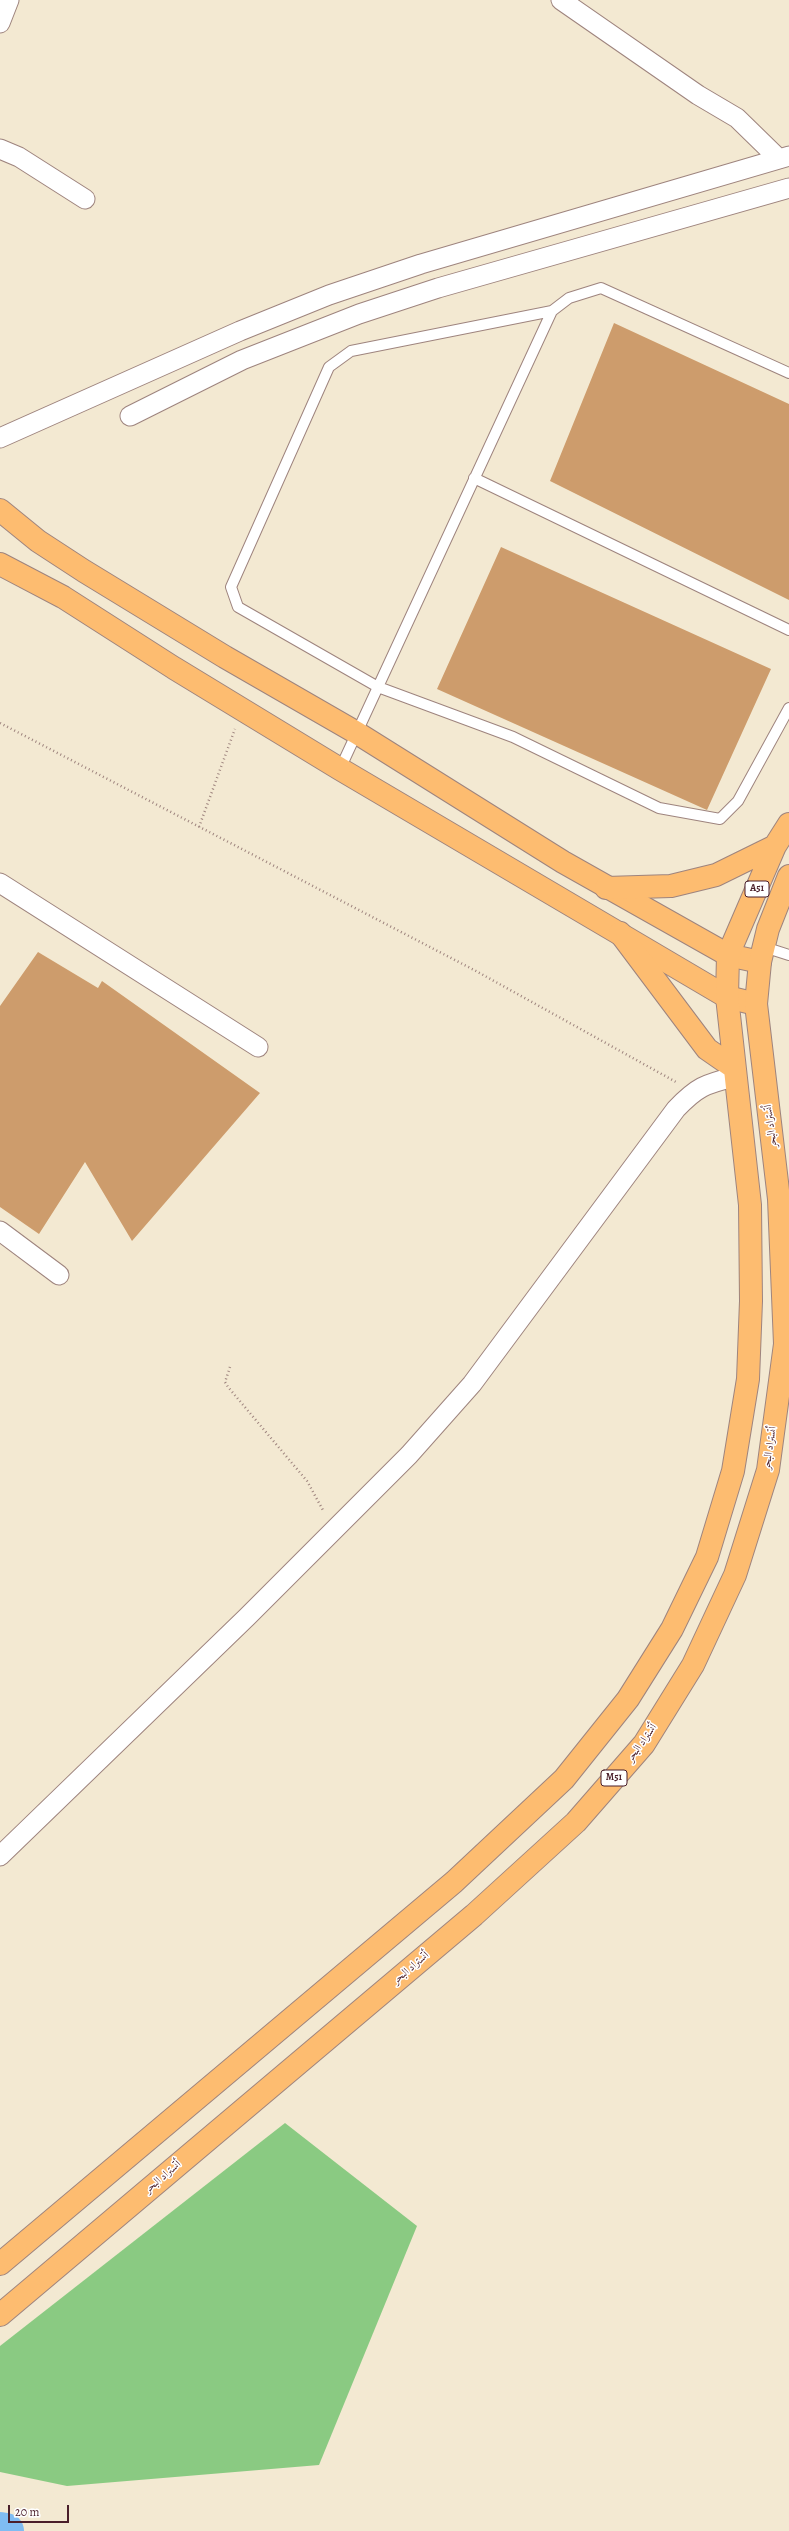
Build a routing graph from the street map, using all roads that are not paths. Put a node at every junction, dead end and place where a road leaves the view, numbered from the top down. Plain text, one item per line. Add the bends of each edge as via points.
1 (9, 0) edge
2 (561, 0) edge
3 (0, 23) edge
4 (0, 149) edge
5 (784, 157) edge
6 (789, 188) edge
7 (85, 199) dead end
8 (552, 311) junction
9 (789, 373) edge
10 (130, 416) dead end
11 (0, 438) edge
12 (474, 478) junction
13 (0, 510) edge
14 (0, 564) edge
15 (789, 630) edge
16 (378, 687) junction
17 (789, 708) edge
18 (357, 733) junction
19 (340, 769) junction
20 (789, 824) edge
21 (774, 846) junction
22 (789, 876) edge
23 (0, 883) edge
24 (606, 888) junction
25 (620, 933) junction
26 (762, 954) junction
27 (728, 955) junction
28 (789, 955) edge
29 (727, 998) junction
30 (756, 1004) junction
31 (258, 1047) dead end
32 (734, 1072) junction
33 (0, 1231) edge
34 (59, 1275) dead end
35 (0, 1856) edge
36 (0, 2264) edge
37 (0, 2315) edge

1 - 3 street
2 - 5 street via 698,95 737,118
4 - 7 street
5 - 11 street via 421,264 329,295 240,331
6 - 10 street via 438,288 365,312 242,360
8 - 9 lane via 569,298 601,288
8 - 12 lane
8 - 16 lane via 351,351 329,367 231,587 238,606
12 - 15 lane
12 - 16 lane
13 - 18 main road via 38,541 84,571
14 - 19 main road via 63,597
16 - 17 lane via 513,737 659,808 720,819 738,801
16 - 18 lane
18 - 19 lane
18 - 24 main road
19 - 25 main road
20 - 21 main road, A51
21 - 24 main road via 716,875 679,884
21 - 27 main road, A51
22 - 26 main road, A51 via 768,929
23 - 31 street
24 - 27 main road
25 - 29 main road
25 - 32 main road via 707,1048
26 - 27 main road
26 - 28 lane
26 - 30 main road, أتستراد البحر / A51
27 - 29 main road, A51
29 - 30 main road
29 - 32 main road
30 - 37 main road, أتستراد البحر / M51 via 779,1199 785,1344 768,1470 735,1575 693,1665 644,1744 576,1822 474,1915
32 - 35 street via 694,1091 672,1116 472,1384 409,1455
32 - 36 main road via 750,1205 751,1301 748,1379 733,1470 707,1557 672,1629 628,1699 564,1779 454,1882
33 - 34 street

